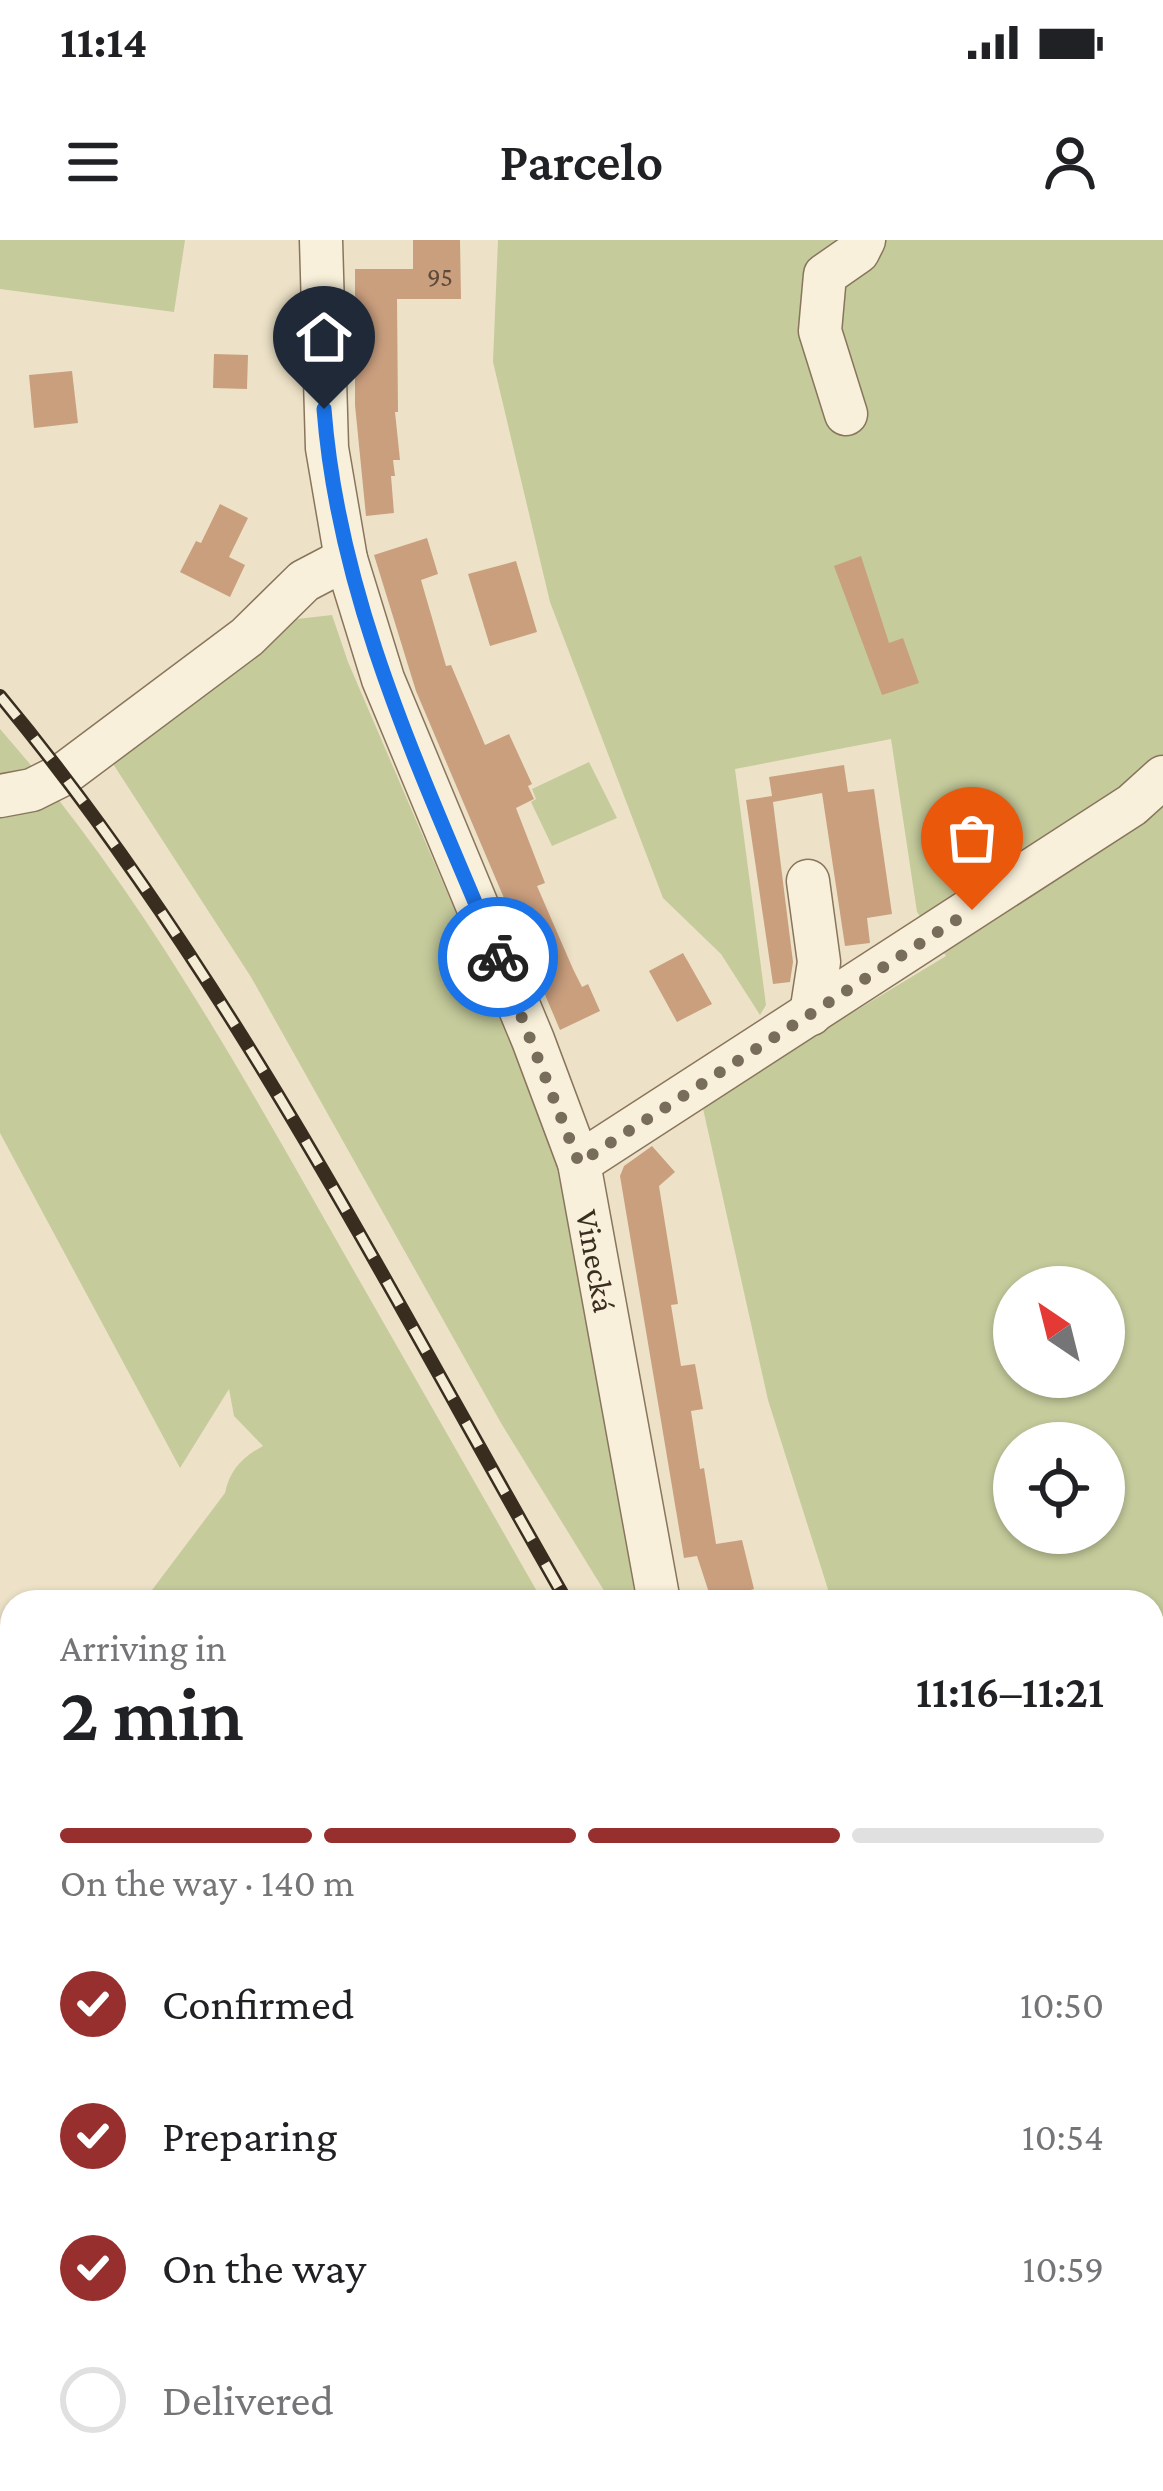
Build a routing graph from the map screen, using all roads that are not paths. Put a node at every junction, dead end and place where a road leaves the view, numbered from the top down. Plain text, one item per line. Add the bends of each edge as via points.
1 (321, 240) edge
2 (864, 240) edge
3 (846, 414) dead end
4 (346, 559) junction
5 (1163, 777) edge
6 (0, 796) edge
7 (808, 881) dead end
8 (811, 1014) junction
9 (579, 1163) junction
10 (657, 1590) edge

1 - 4 street, Vinecká via 327,448
2 - 3 street via 825,275 820,331
4 - 6 street via 304,581 247,637 64,774
4 - 9 street, Vinecká via 382,679
5 - 8 street
7 - 8 street via 819,962
8 - 9 street
9 - 10 street, Vinecká

